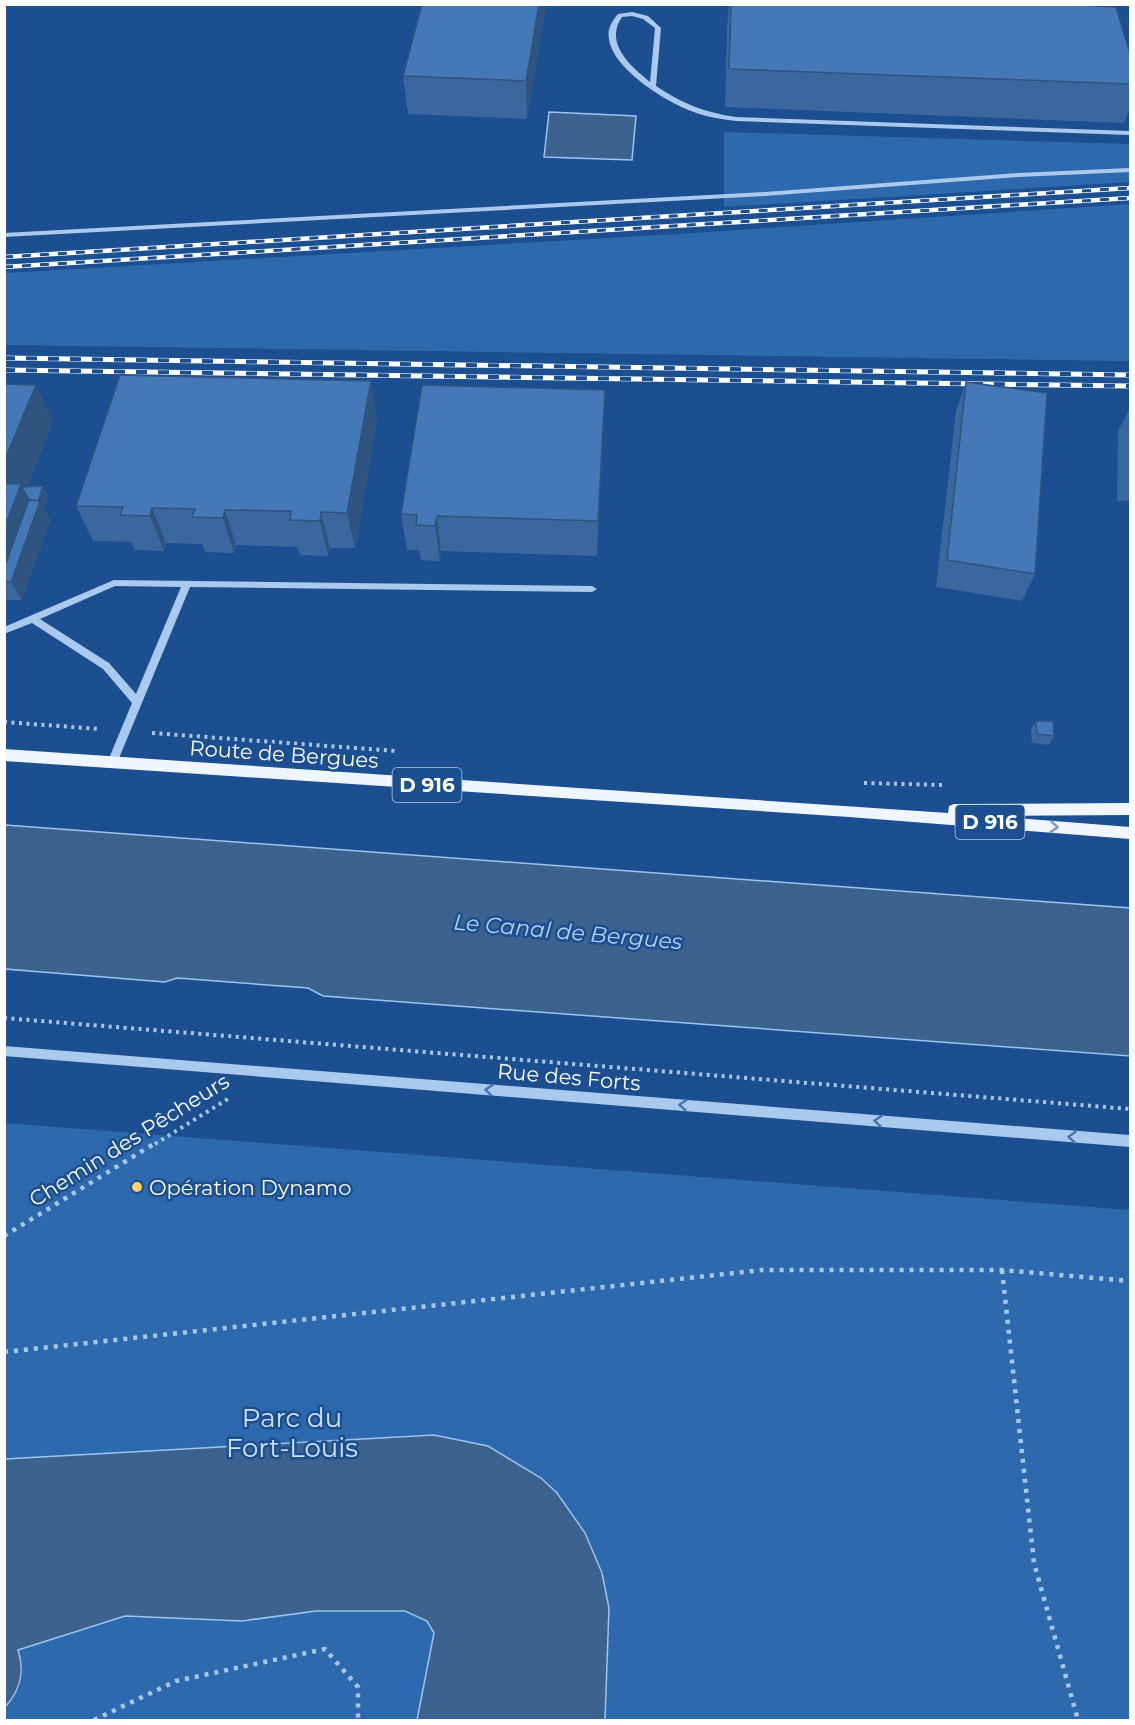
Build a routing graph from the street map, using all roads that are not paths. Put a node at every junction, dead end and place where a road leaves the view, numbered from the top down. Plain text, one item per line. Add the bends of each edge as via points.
1 (652, 86) junction
2 (1131, 133) edge
3 (1131, 170) edge
4 (4, 236) edge
5 (187, 584) junction
6 (592, 589) dead end
7 (33, 619) junction
8 (4, 631) edge
9 (138, 703) junction
10 (4, 755) edge
11 (112, 763) junction
12 (1131, 809) edge
13 (849, 811) junction
14 (1131, 833) edge
15 (4, 1051) edge
16 (1131, 1141) edge

1 - 1 street via 639,79 612,39 613,26 620,15 636,13 658,28
1 - 2 street via 686,107 722,117
3 - 4 street via 776,194
5 - 6 street
5 - 7 street via 114,583
5 - 9 street
7 - 8 street
7 - 9 street via 106,666
9 - 11 street
10 - 11 main road, Route de Bergues / D 916
11 - 13 main road, Route de Bergues / D 916
12 - 13 main road, Route de Bergues / D 916
13 -> 14 main road, Route de Bergues / D 916
16 -> 15 street, Rue des Forts

